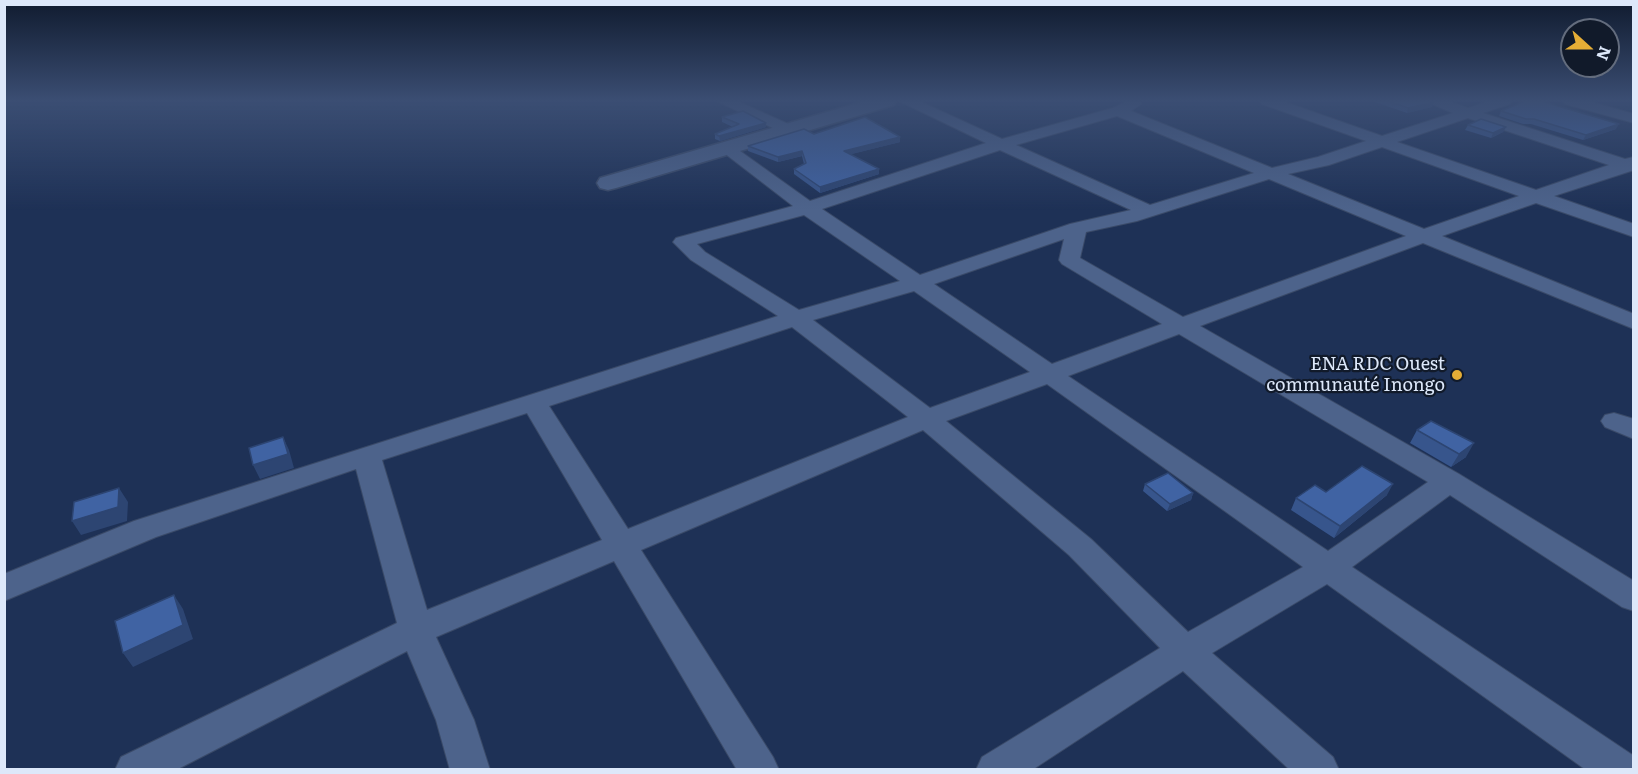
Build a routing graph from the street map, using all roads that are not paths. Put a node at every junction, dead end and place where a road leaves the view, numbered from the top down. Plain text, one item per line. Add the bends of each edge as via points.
1 (765, 137) edge
2 (986, 137) edge
3 (1025, 137) edge
4 (1182, 137) edge
5 (1370, 137) edge
6 (1399, 137) edge
7 (1543, 137) edge
8 (1384, 142) junction
9 (1001, 144) junction
10 (726, 149) junction
11 (1630, 165) edge
12 (1270, 173) junction
13 (608, 183) dead end
14 (1538, 196) junction
15 (807, 208) junction
16 (1148, 211) junction
17 (1077, 228) junction
18 (1634, 231) edge
19 (1424, 236) junction
20 (917, 283) junction
21 (796, 318) junction
22 (1634, 322) edge
23 (1183, 326) junction
24 (1050, 373) junction
25 (534, 402) junction
26 (927, 419) junction
27 (367, 455) junction
28 (1449, 481) junction
29 (621, 544) junction
30 (1327, 568) junction
31 (4, 588) edge
32 (1634, 598) edge
33 (416, 630) junction
34 (1185, 651) junction
35 (135, 770) edge
36 (470, 770) edge
37 (759, 770) edge
38 (996, 770) edge
39 (1319, 770) edge
40 (1620, 770) edge

1 - 10 street
2 - 9 street
3 - 9 street
4 - 12 street
5 - 8 street
6 - 8 street
7 - 11 street
8 - 12 street
8 - 14 street
9 - 15 street
9 - 16 street
10 - 13 street
10 - 15 street
11 - 14 street
12 - 16 street
12 - 19 street
14 - 18 street
14 - 19 street
15 - 20 street
15 - 21 street via 683,242 698,256
16 - 17 street
17 - 20 street
17 - 23 street via 1068,260
19 - 22 street
19 - 23 street
20 - 21 street
20 - 24 street
21 - 25 street
21 - 26 street
23 - 24 street
23 - 28 street
24 - 26 street
24 - 30 street
25 - 27 street
25 - 29 street
26 - 29 street
26 - 34 street via 1080,547
27 - 31 street via 145,529
27 - 33 street
28 - 30 street
28 - 32 street
29 - 33 street
29 - 37 street
30 - 34 street
30 - 40 street
33 - 35 street
33 - 36 street via 455,720
34 - 38 street
34 - 39 street

